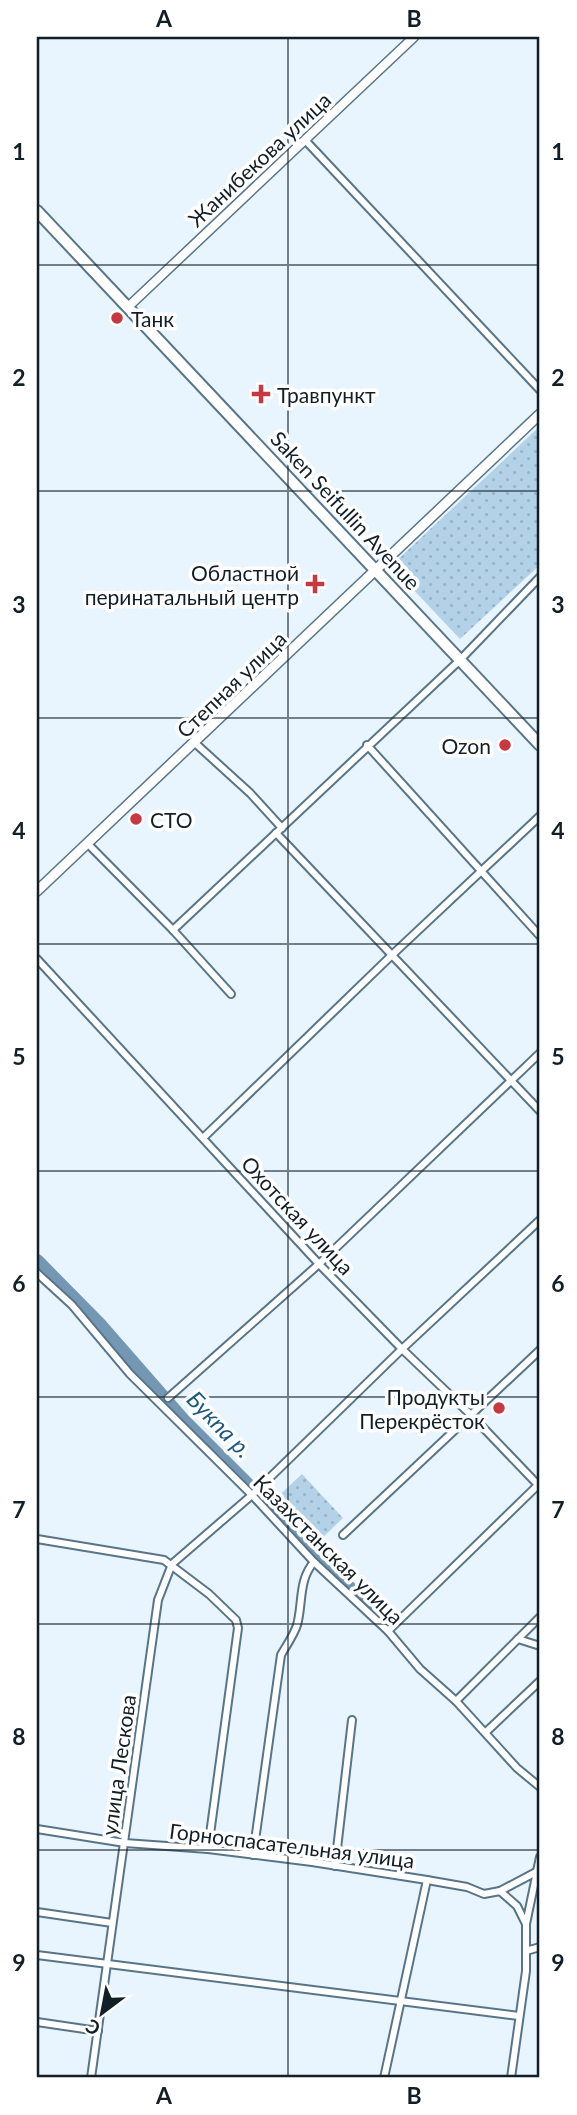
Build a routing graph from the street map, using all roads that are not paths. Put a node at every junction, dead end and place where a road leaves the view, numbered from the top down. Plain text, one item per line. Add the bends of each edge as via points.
1 (414, 37) edge
2 (305, 140) junction
3 (37, 211) edge
4 (128, 307) junction
5 (540, 390) edge
6 (540, 414) edge
7 (376, 570) junction
8 (540, 578) edge
9 (460, 660) junction
10 (195, 743) junction
11 (367, 745) junction
12 (540, 745) edge
13 (540, 816) edge
14 (282, 828) junction
15 (276, 833) junction
16 (87, 843) junction
17 (481, 870) junction
18 (37, 891) edge
19 (173, 929) junction
20 (540, 936) edge
21 (393, 954) junction
22 (37, 959) edge
23 (231, 994) dead end
24 (540, 1053) edge
25 (512, 1081) junction
26 (540, 1111) edge
27 (203, 1138) junction
28 (540, 1220) edge
29 (319, 1264) junction
30 (38, 1275) edge
31 (402, 1349) junction
32 (540, 1350) edge
33 (168, 1398) dead end
34 (472, 1416) junction
35 (539, 1486) edge
36 (253, 1496) junction
37 (343, 1535) dead end
38 (37, 1539) edge
39 (314, 1562) junction
40 (172, 1564) junction
41 (540, 1617) edge
42 (388, 1631) junction
43 (518, 1639) junction
44 (540, 1646) edge
45 (540, 1681) edge
46 (456, 1701) junction
47 (352, 1720) dead end
48 (486, 1732) junction
49 (540, 1787) edge
50 (37, 1829) edge
51 (125, 1843) junction
52 (208, 1849) junction
53 (254, 1855) junction
54 (540, 1858) edge
55 (335, 1866) junction
56 (538, 1871) junction
57 (427, 1880) junction
58 (499, 1891) junction
59 (37, 1912) edge
60 (112, 1923) junction
61 (526, 1924) junction
62 (540, 1947) edge
63 (526, 1951) junction
64 (37, 1955) edge
65 (107, 1965) junction
66 (401, 2001) junction
67 (519, 2016) junction
68 (37, 2022) edge
69 (98, 2031) junction
70 (91, 2078) edge
71 (384, 2078) edge
72 (511, 2078) edge

1 - 2 street, Жанибекова улица
2 - 4 street, Жанибекова улица
2 - 5 street
3 - 4 main road, Saken Seifullin Avenue
4 - 7 main road, Saken Seifullin Avenue
6 - 7 main road, Степная улица
7 - 9 main road, Saken Seifullin Avenue
7 - 10 main road, Степная улица
8 - 9 street
9 - 11 street
9 - 12 main road, Saken Seifullin Avenue
10 - 14 street
10 - 16 main road, Степная улица
11 - 14 street
11 - 17 street
13 - 17 street
14 - 15 street
15 - 19 street
15 - 21 street
16 - 18 main road, Степная улица
16 - 19 street
17 - 20 street
17 - 21 street
19 - 23 street
21 - 25 street
21 - 27 street
22 - 27 street, Охотская улица
24 - 25 street
25 - 26 street
25 - 29 street
27 - 29 street, Охотская улица
28 - 31 street, улица Лескова
29 - 31 street, Охотская улица
29 - 33 street
30 - 36 street, Казахстанская улица
31 - 34 street, Охотская улица
31 - 36 street, улица Лескова
32 - 34 street
34 - 35 street, Охотская улица
34 - 37 street
35 - 42 street
36 - 39 street, Казахстанская улица
36 - 40 street, улица Лескова
38 - 40 street
39 - 42 street, Казахстанская улица
39 - 53 street via 306,1570 296,1628 281,1655
40 - 51 street, улица Лескова via 158,1600
40 - 52 street via 236,1620 238,1628
41 - 43 street
42 - 46 street, Казахстанская улица via 419,1669
43 - 44 street
43 - 46 street
45 - 48 street
46 - 48 street, Казахстанская улица
47 - 55 street
48 - 49 street, Казахстанская улица
50 - 51 street, Горноспасательная улица
51 - 52 street, Горноспасательная улица
51 - 60 street, улица Лескова
52 - 53 street, Горноспасательная улица
53 - 55 street, Горноспасательная улица
54 - 56 street
55 - 57 street, Горноспасательная улица
56 - 58 street
56 - 61 street
57 - 58 street, Горноспасательная улица via 484,1894
57 - 66 street
58 - 61 street via 517,1906
59 - 60 street
60 - 65 street, улица Лескова
61 - 63 street
62 - 63 street
63 - 67 street
64 - 65 street
65 - 66 street
65 - 69 street, улица Лескова
66 - 67 street
66 - 71 street
67 - 72 street
68 - 69 street
69 - 70 street, улица Лескова

